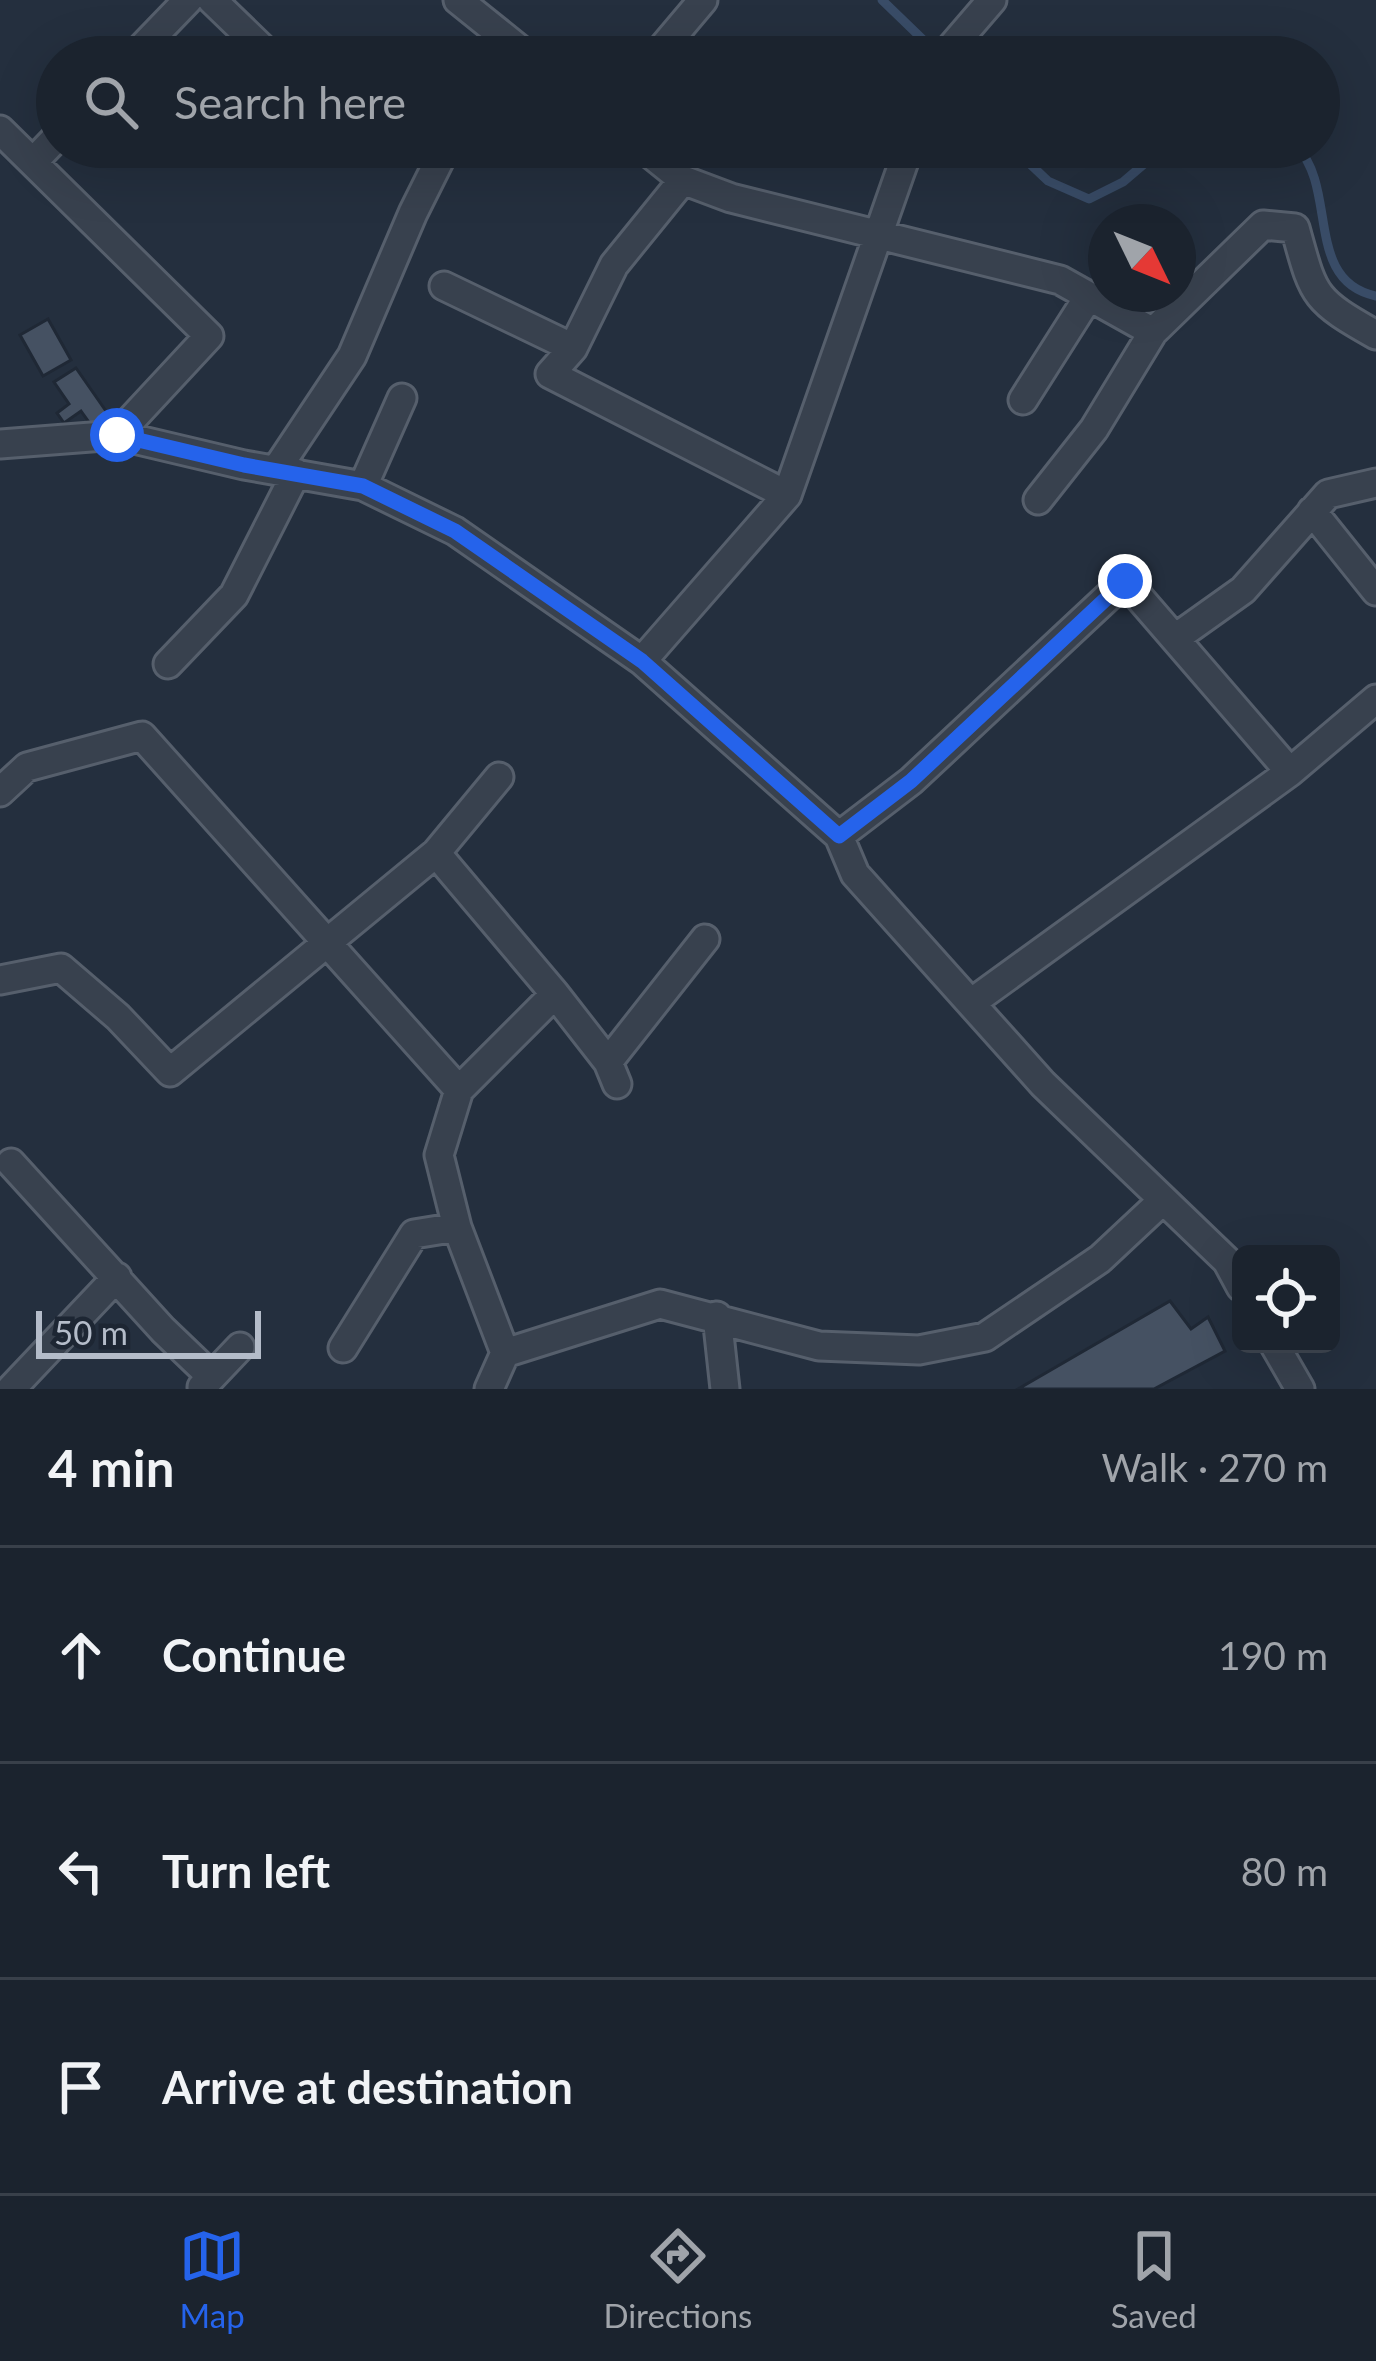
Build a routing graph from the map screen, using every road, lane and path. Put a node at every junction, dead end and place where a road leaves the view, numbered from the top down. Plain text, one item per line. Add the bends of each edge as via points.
1 (188, 0) edge
2 (212, 0) edge
3 (458, 0) edge
4 (703, 0) edge
5 (992, 0) edge
6 (153, 36) edge
7 (250, 36) edge
8 (501, 36) edge
9 (673, 36) edge
10 (960, 36) edge
11 (0, 130) edge
12 (34, 161) edge
13 (41, 168) edge
14 (435, 168) edge
15 (668, 168) edge
16 (902, 168) edge
17 (683, 180) junction
18 (878, 236) junction
19 (444, 286) dead end
20 (1088, 295) edge
21 (1088, 298) edge
22 (1117, 312) edge
23 (1153, 332) junction
24 (1376, 335) edge
25 (573, 348) junction
26 (402, 398) dead end
27 (1023, 400) dead end
28 (117, 435) junction
29 (0, 444) edge
30 (286, 472) junction
31 (1376, 483) edge
32 (363, 486) junction
33 (787, 495) junction
34 (1038, 500) dead end
35 (1312, 511) junction
36 (1376, 591) edge
37 (1177, 637) junction
38 (642, 661) junction
39 (168, 664) dead end
40 (1376, 699) edge
41 (1290, 772) junction
42 (499, 777) dead end
43 (0, 792) edge
44 (839, 836) junction
45 (436, 853) junction
46 (705, 939) dead end
47 (327, 940) junction
48 (0, 980) edge
49 (555, 994) junction
50 (971, 1003) junction
51 (459, 1090) junction
52 (4, 1164) edge
53 (1162, 1201) junction
54 (458, 1227) junction
55 (1232, 1271) edge
56 (117, 1277) junction
57 (717, 1316) junction
58 (360, 1338) dead end
59 (240, 1347) dead end
60 (506, 1353) junction
61 (1279, 1353) edge
62 (205, 1382) edge
63 (11, 1389) edge
64 (489, 1389) edge
65 (725, 1389) edge
66 (1300, 1389) edge

1 - 6 street
2 - 7 street
3 - 8 street
4 - 9 street
5 - 10 street
11 - 12 street
13 - 28 street via 209,336
14 - 30 street via 352,356
15 - 17 street
16 - 18 street
17 - 18 street
17 - 25 street via 614,266
18 - 20 street via 1060,280
18 - 33 street
19 - 25 street
21 - 27 street
22 - 23 street
23 - 24 street via 1263,225 1295,228 1313,292
23 - 34 street via 1094,429
25 - 33 street via 550,374
26 - 32 street
28 - 29 street
28 - 30 street
30 - 32 street
30 - 39 street via 234,595
31 - 35 street via 1328,494
32 - 38 street via 455,531
33 - 38 street
35 - 36 street
35 - 37 street via 1243,590
37 - 41 street
37 - 44 street via 1125,581 911,781
38 - 44 street
40 - 41 street
41 - 50 street
42 - 45 street
43 - 47 street via 27,767 142,736
44 - 50 street via 855,874
45 - 47 street
45 - 49 street
46 - 49 street via 612,1073
47 - 48 street via 170,1072 61,968
47 - 51 street
49 - 51 street
50 - 53 street
51 - 54 street via 439,1154
52 - 56 street
53 - 55 street
53 - 57 street via 1100,1259 985,1337 919,1350 819,1346
54 - 58 street via 414,1234
54 - 60 street
56 - 62 street
56 - 63 street
57 - 60 street via 661,1304
57 - 65 street
59 - 62 street
60 - 64 street
61 - 66 street

